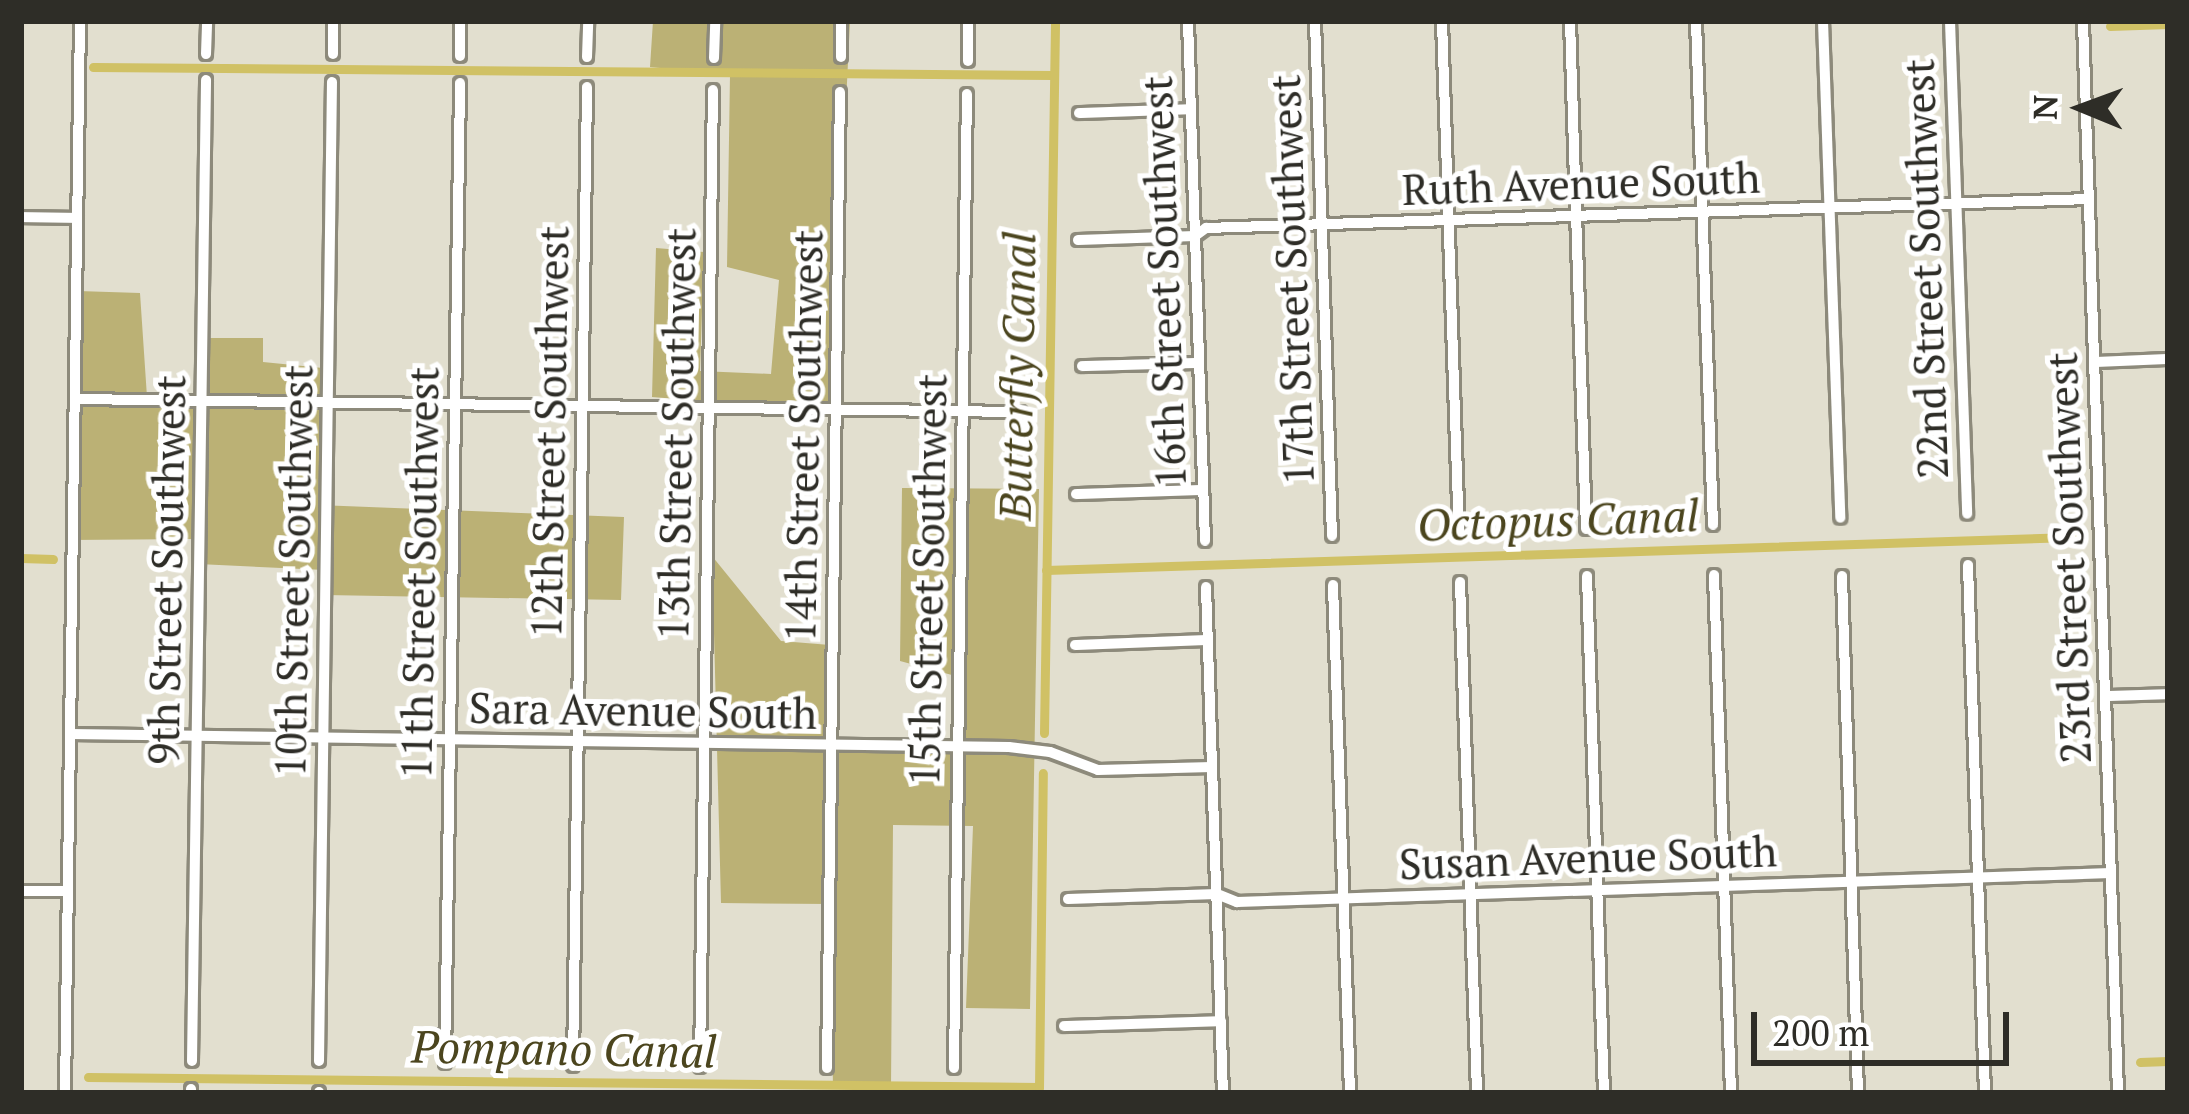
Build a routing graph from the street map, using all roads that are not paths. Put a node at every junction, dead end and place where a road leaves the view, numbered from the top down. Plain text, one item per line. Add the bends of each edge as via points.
1 (80, 21) edge
2 (207, 21) edge
3 (333, 21) edge
4 (460, 21) edge
5 (588, 21) edge
6 (715, 21) edge
7 (842, 21) edge
8 (968, 21) edge
9 (1188, 21) edge
10 (1315, 21) edge
11 (1442, 21) edge
12 (1570, 21) edge
13 (1696, 21) edge
14 (1823, 21) edge
15 (1950, 21) edge
16 (2083, 21) edge
17 (206, 54) dead end
18 (333, 54) dead end
19 (460, 56) dead end
20 (587, 57) dead end
21 (841, 57) dead end
22 (714, 58) dead end
23 (968, 61) dead end
24 (206, 80) dead end
25 (332, 82) dead end
26 (460, 83) dead end
27 (586, 87) dead end
28 (713, 89) dead end
29 (840, 92) dead end
30 (967, 94) dead end
31 (1191, 109) junction
32 (1079, 113) dead end
33 (2089, 199) junction
34 (1956, 203) junction
35 (1830, 208) junction
36 (1702, 212) junction
37 (1576, 216) junction
38 (21, 217) edge
39 (77, 218) junction
40 (1448, 220) junction
41 (1322, 224) junction
42 (1195, 236) junction
43 (1078, 240) dead end
44 (2168, 358) edge
45 (2095, 362) junction
46 (1199, 363) junction
47 (1082, 366) dead end
48 (75, 399) junction
49 (201, 401) junction
50 (328, 402) junction
51 (455, 404) junction
52 (582, 406) junction
53 (709, 408) junction
54 (836, 409) junction
55 (963, 412) junction
56 (1021, 412) dead end
57 (1203, 490) junction
58 (1076, 494) dead end
59 (1966, 514) dead end
60 (1840, 518) dead end
61 (1713, 525) dead end
62 (1586, 529) dead end
63 (1459, 535) dead end
64 (1332, 536) dead end
65 (1205, 541) dead end
66 (1968, 565) dead end
67 (1714, 575) dead end
68 (1587, 576) dead end
69 (1841, 576) dead end
70 (1460, 582) dead end
71 (1333, 586) dead end
72 (1206, 587) dead end
73 (1208, 640) junction
74 (1075, 645) dead end
75 (2168, 694) edge
76 (2106, 696) junction
77 (70, 734) junction
78 (197, 736) junction
79 (323, 738) junction
80 (450, 740) junction
81 (578, 742) junction
82 (704, 743) junction
83 (831, 746) junction
84 (958, 747) junction
85 (1212, 767) junction
86 (2111, 873) junction
87 (1978, 878) junction
88 (1852, 882) junction
89 (1725, 886) junction
90 (1598, 890) junction
91 (21, 891) edge
92 (68, 891) junction
93 (1217, 894) junction
94 (1471, 894) junction
95 (1343, 898) junction
96 (1068, 899) dead end
97 (1221, 1021) junction
98 (1064, 1026) dead end
99 (192, 1061) dead end
100 (319, 1061) dead end
101 (445, 1063) dead end
102 (573, 1066) dead end
103 (700, 1067) dead end
104 (827, 1068) dead end
105 (954, 1068) dead end
106 (64, 1093) edge
107 (1223, 1093) edge
108 (1350, 1093) edge
109 (1477, 1093) edge
110 (1604, 1093) edge
111 (1731, 1093) edge
112 (1858, 1093) edge
113 (1985, 1093) edge
114 (2118, 1093) edge

1 - 39 street
2 - 17 street
3 - 18 street
4 - 19 street
5 - 20 street
6 - 22 street
7 - 21 street
8 - 23 street
9 - 31 street, 16th Street Southwest
10 - 41 street, 17th Street Southwest
11 - 40 street
12 - 37 street
13 - 36 street
14 - 35 street
15 - 34 street, 22nd Street Southwest
16 - 33 street, 23rd Street Southwest
24 - 49 street, 9th Street Southwest
25 - 50 street, 10th Street Southwest
26 - 51 street, 11th Street Southwest
27 - 52 street, 12th Street Southwest
28 - 53 street, 13th Street Southwest
29 - 54 street, 14th Street Southwest
30 - 55 street, 15th Street Southwest
31 - 32 street
31 - 42 street, 16th Street Southwest
33 - 34 street, Ruth Avenue South
33 - 45 street, 23rd Street Southwest
34 - 35 street, Ruth Avenue South
34 - 59 street, 22nd Street Southwest
35 - 36 street, Ruth Avenue South
35 - 60 street
36 - 37 street, Ruth Avenue South
36 - 61 street
37 - 40 street, Ruth Avenue South
37 - 62 street
38 - 39 street
39 - 48 street
40 - 41 street, Ruth Avenue South
40 - 63 street
41 - 42 street, Ruth Avenue South via 1206,228
41 - 64 street, 17th Street Southwest
42 - 43 street, Ruth Avenue South
42 - 46 street, 16th Street Southwest
44 - 45 street
45 - 76 street, 23rd Street Southwest
46 - 47 street
46 - 57 street, 16th Street Southwest
48 - 49 street
48 - 77 street
49 - 50 street
49 - 78 street, 9th Street Southwest
50 - 51 street
50 - 79 street, 10th Street Southwest
51 - 52 street
51 - 80 street, 11th Street Southwest
52 - 53 street
52 - 81 street, 12th Street Southwest
53 - 54 street
53 - 82 street, 13th Street Southwest
54 - 55 street
54 - 83 street, 14th Street Southwest
55 - 56 street
55 - 84 street, 15th Street Southwest
57 - 58 street
57 - 65 street, 16th Street Southwest
66 - 87 street
67 - 89 street
68 - 90 street
69 - 88 street
70 - 94 street
71 - 95 street
72 - 73 street
73 - 74 street
73 - 85 street
75 - 76 street
76 - 86 street, 23rd Street Southwest
77 - 78 street, Sara Avenue South
77 - 92 street
78 - 79 street, Sara Avenue South
78 - 99 street, 9th Street Southwest
79 - 80 street, Sara Avenue South
79 - 100 street, 10th Street Southwest
80 - 81 street, Sara Avenue South
80 - 101 street, 11th Street Southwest
81 - 82 street, Sara Avenue South
81 - 102 street, 12th Street Southwest
82 - 83 street, Sara Avenue South
82 - 103 street, 13th Street Southwest
83 - 84 street, Sara Avenue South
83 - 104 street, 14th Street Southwest
84 - 85 street, Sara Avenue South via 1040,750 1098,770
84 - 105 street, 15th Street Southwest
85 - 93 street
86 - 87 street, Susan Avenue South
86 - 114 street, 23rd Street Southwest
87 - 88 street, Susan Avenue South
87 - 113 street
88 - 89 street, Susan Avenue South
88 - 112 street
89 - 90 street, Susan Avenue South
89 - 111 street
90 - 94 street, Susan Avenue South
90 - 110 street
91 - 92 street
92 - 106 street
93 - 95 street, Susan Avenue South via 1237,902
93 - 96 street, Susan Avenue South
93 - 97 street
94 - 95 street, Susan Avenue South
94 - 109 street
95 - 108 street
97 - 98 street
97 - 107 street

